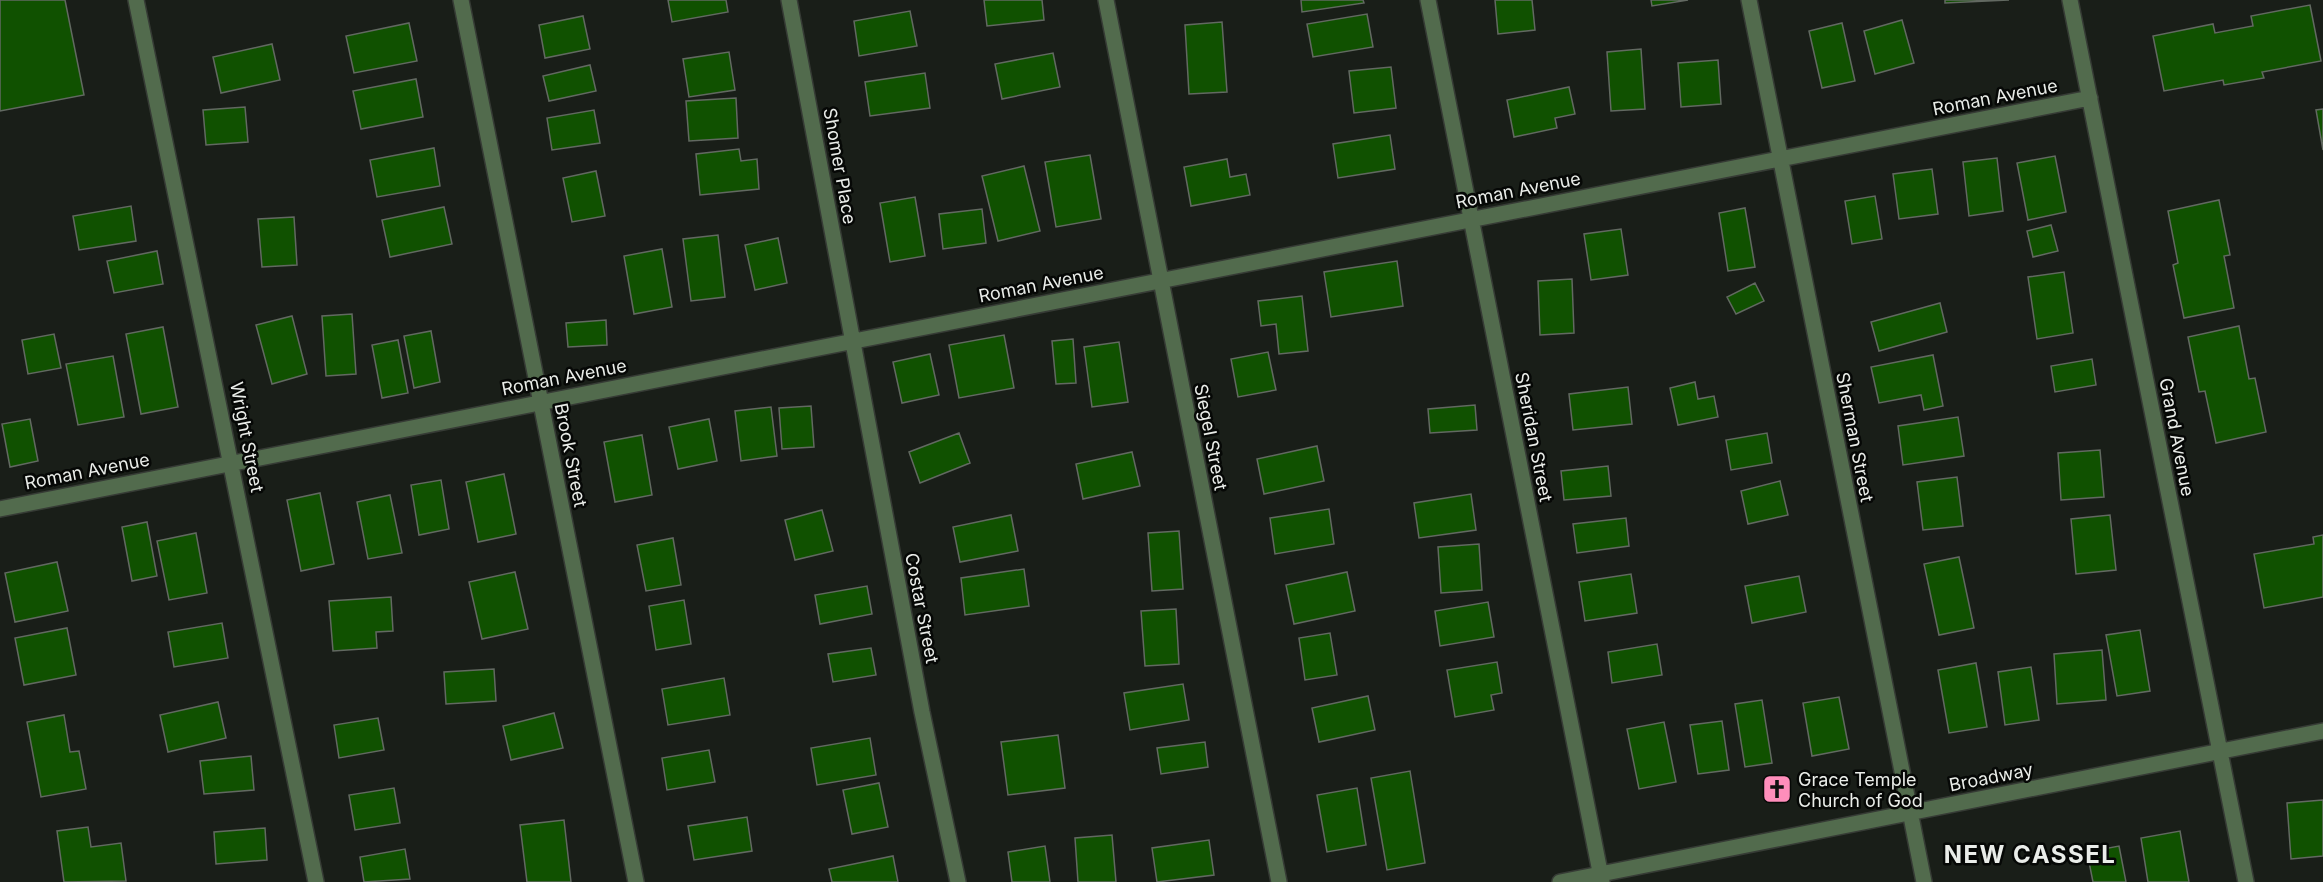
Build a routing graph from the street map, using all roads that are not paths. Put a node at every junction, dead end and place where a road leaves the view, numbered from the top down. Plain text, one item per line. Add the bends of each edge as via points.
1 (136, 0) edge
2 (461, 0) edge
3 (789, 0) edge
4 (1106, 0) edge
5 (1428, 0) edge
6 (1749, 0) edge
7 (2070, 0) edge
8 (2090, 98) junction
9 (1780, 158) junction
10 (1471, 219) junction
11 (1160, 280) junction
12 (852, 340) junction
13 (541, 402) junction
14 (232, 462) junction
15 (0, 508) edge
16 (2323, 731) edge
17 (2219, 752) junction
18 (1909, 813) junction
19 (1601, 878) edge
20 (316, 882) edge
21 (636, 882) edge
22 (958, 882) edge
23 (1279, 882) edge
24 (1560, 882) edge
25 (1924, 882) edge
26 (2246, 882) edge

1 - 14 street, Wright Street
2 - 13 street, Brook Street
3 - 12 street, Shomer Place
4 - 11 street, Siegel Street
5 - 10 street, Sheridan Street
6 - 9 street, Sherman Street
7 - 8 street, Grand Avenue
8 - 9 street, Roman Avenue
8 - 17 street, Grand Avenue
9 - 10 street, Roman Avenue
9 - 18 street, Sherman Street
10 - 11 street, Roman Avenue
10 - 19 street, Sheridan Street
11 - 12 street, Roman Avenue
11 - 23 street, Siegel Street
12 - 13 street, Roman Avenue
12 - 22 street, Costar Street
13 - 14 street, Roman Avenue
13 - 21 street, Brook Street
14 - 15 street, Roman Avenue
14 - 20 street, Wright Street
16 - 17 street, Broadway
17 - 18 street, Broadway
17 - 26 street, Grand Avenue
18 - 19 street, Broadway
18 - 25 street, Sherman Street
19 - 24 street, Broadway

